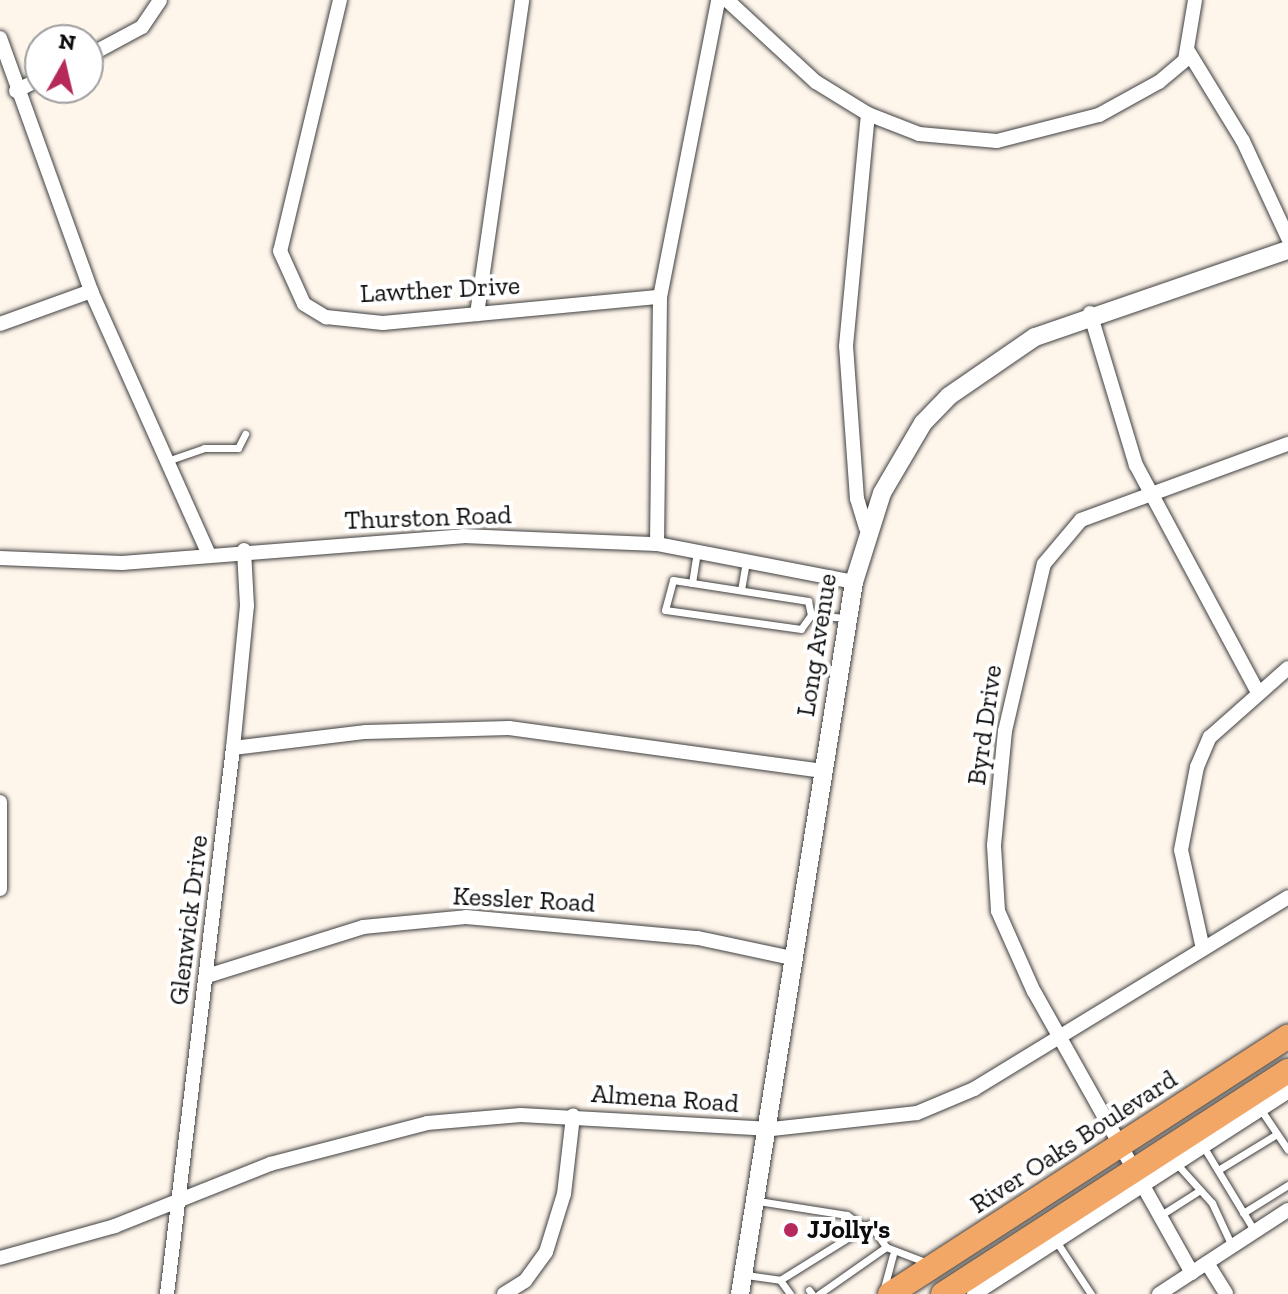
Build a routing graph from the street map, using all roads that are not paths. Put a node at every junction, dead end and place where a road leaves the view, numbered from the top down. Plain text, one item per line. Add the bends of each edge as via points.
1 (160, 0) edge
2 (340, 0) edge
3 (522, 0) edge
4 (718, 0) edge
5 (727, 0) edge
6 (1195, 0) edge
7 (0, 38) edge
8 (104, 47) edge
9 (1188, 51) junction
10 (24, 87) edge
11 (16, 91) junction
12 (868, 114) junction
13 (1288, 238) edge
14 (1288, 250) edge
15 (91, 291) junction
16 (660, 297) junction
17 (1090, 313) junction
18 (477, 314) junction
19 (0, 324) edge
20 (245, 434) dead end
21 (1288, 444) edge
22 (167, 461) junction
23 (1149, 492) junction
24 (866, 528) junction
25 (657, 544) junction
26 (244, 550) junction
27 (697, 551) junction
28 (208, 553) junction
29 (0, 558) edge
30 (746, 559) junction
31 (854, 582) junction
32 (692, 583) junction
33 (741, 590) junction
34 (811, 615) junction
35 (848, 619) junction
36 (1288, 668) edge
37 (1258, 693) junction
38 (233, 748) junction
39 (823, 771) junction
40 (0, 802) edge
41 (0, 889) edge
42 (1288, 897) edge
43 (1203, 949) junction
44 (796, 959) junction
45 (207, 976) junction
46 (1062, 1036) junction
47 (1278, 1043) edge
48 (1287, 1079) edge
49 (1261, 1110) junction
50 (573, 1116) junction
51 (772, 1129) junction
52 (1277, 1134) junction
53 (1124, 1142) junction
54 (1203, 1146) junction
55 (1288, 1150) edge
56 (1176, 1163) junction
57 (1218, 1170) junction
58 (1143, 1174) junction
59 (1288, 1185) edge
60 (1197, 1192) junction
61 (758, 1201) junction
62 (176, 1204) junction
63 (1288, 1210) edge
64 (1243, 1213) junction
65 (1161, 1215) junction
66 (864, 1227) junction
67 (1255, 1232) junction
68 (847, 1238) junction
69 (1056, 1241) junction
70 (852, 1246) dead end
71 (834, 1247) junction
72 (886, 1247) junction
73 (1232, 1247) junction
74 (961, 1248) junction
75 (822, 1254) junction
76 (839, 1255) dead end
77 (893, 1255) junction
78 (0, 1258) edge
79 (810, 1262) junction
80 (827, 1262) dead end
81 (937, 1263) junction
82 (1207, 1263) junction
83 (798, 1270) junction
84 (815, 1270) dead end
85 (1192, 1273) junction
86 (802, 1279) dead end
87 (780, 1280) junction
88 (822, 1281) dead end
89 (980, 1284) edge
90 (742, 1285) edge
91 (823, 1291) edge
92 (167, 1294) edge
93 (504, 1294) edge
94 (790, 1294) edge
95 (881, 1294) edge
96 (890, 1294) edge
97 (943, 1294) edge
98 (1091, 1294) edge
99 (1159, 1294) edge
100 (1226, 1294) edge

1 - 8 street via 142,27
2 - 18 street, Lawther Drive via 282,232 281,267 304,304 326,317 383,323
3 - 18 street
4 - 16 street
5 - 12 street via 816,82
6 - 9 street
7 - 11 street
9 - 12 street via 1159,82 1099,115 1038,134 997,141 950,138
9 - 13 street via 1243,141
10 - 11 street
11 - 15 street
12 - 24 street via 846,346 857,499
14 - 17 street, Long Avenue
15 - 19 street
15 - 22 street
16 - 18 street, Lawther Drive
16 - 25 street
17 - 23 street
17 - 24 street, Long Avenue via 1035,337 949,396 901,458
20 - 22 lane via 238,448 204,448
21 - 23 street, Byrd Drive
22 - 28 street
23 - 37 street
23 - 46 street, Byrd Drive via 1081,520 1044,564 1005,731 995,899 1013,949
24 - 31 street, Long Avenue
25 - 26 street, Thurston Road via 463,536
25 - 27 street, Thurston Road
26 - 28 street, Thurston Road
26 - 38 street, Glenwick Drive via 247,606
27 - 30 street, Thurston Road
27 - 32 lane
28 - 29 street, Thurston Road via 122,563
30 - 31 street, Thurston Road
30 - 33 lane
31 - 35 street, Long Avenue
32 - 33 lane
32 - 34 lane via 669,581 665,610 801,629
33 - 34 lane via 808,601
34 - 35 lane
35 - 39 street, Long Avenue
36 - 37 street
37 - 43 street via 1210,737 1183,818 1181,850
38 - 39 street via 366,732 509,728
38 - 45 street, Glenwick Drive
39 - 44 street, Long Avenue
40 - 41 street
42 - 43 street, Almena Road
43 - 46 street, Almena Road
44 - 45 street, Kessler Road via 698,938 466,917 363,927
44 - 51 street, Long Avenue
45 - 62 street, Glenwick Drive
46 - 51 street, Almena Road via 974,1089 917,1113
46 - 53 street, Byrd Drive
47 - 48 street
47 - 53 main road, River Oaks Boulevard
48 - 49 street
48 - 58 main road
49 - 52 lane
49 - 54 street
50 - 51 street, Almena Road
50 - 62 street, Almena Road via 427,1123 270,1164
50 - 93 street via 564,1194 546,1252 525,1281
51 - 61 street, Long Avenue
52 - 55 lane
52 - 57 lane
53 - 58 street, Byrd Drive
53 - 74 main road, River Oaks Boulevard
54 - 56 street
54 - 57 lane
56 - 58 street
56 - 60 lane
57 - 64 lane
58 - 65 street, Byrd Drive
58 - 69 street
58 - 89 main road
59 - 64 lane
60 - 65 lane
60 - 73 lane via 1212,1203
61 - 66 lane via 847,1215
61 - 90 street, Long Avenue
62 - 78 street, Almena Road
62 - 92 street, Glenwick Drive
63 - 67 street
64 - 67 lane
65 - 85 street, Byrd Drive
66 - 68 lane
66 - 72 lane via 870,1224
67 - 73 street
68 - 70 lane
68 - 71 lane
69 - 89 street
69 - 98 lane
71 - 75 lane
71 - 76 lane
72 - 77 lane
72 - 91 lane via 836,1277
73 - 82 street
74 - 81 main road, River Oaks Boulevard
74 - 89 main road
75 - 79 lane
75 - 80 lane
77 - 81 lane
77 - 95 lane
79 - 83 lane
79 - 84 lane
81 - 96 main road, River Oaks Boulevard
82 - 85 street
82 - 100 street
83 - 86 lane
83 - 87 lane
85 - 99 street
87 - 90 lane
87 - 94 lane
88 - 91 lane
89 - 97 main road

